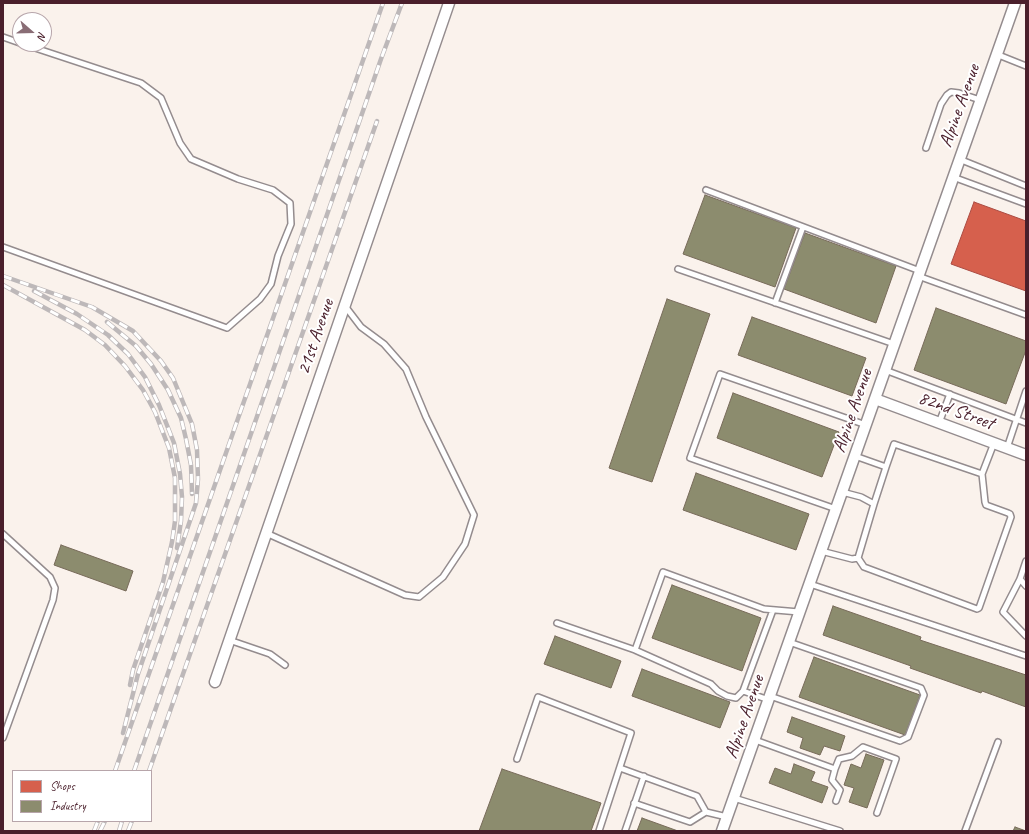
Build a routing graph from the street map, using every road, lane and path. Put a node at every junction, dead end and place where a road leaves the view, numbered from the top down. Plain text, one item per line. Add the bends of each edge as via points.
1 (448, 3) edge
2 (1015, 3) edge
3 (47, 52) edge
4 (996, 54) junction
5 (1026, 66) edge
6 (980, 100) junction
7 (926, 148) dead end
8 (959, 159) junction
9 (953, 177) junction
10 (1026, 186) edge
11 (706, 190) dead end
12 (1026, 204) edge
13 (803, 227) junction
14 (3, 247) edge
15 (678, 269) dead end
16 (919, 274) junction
17 (775, 303) junction
18 (344, 305) junction
19 (1026, 315) edge
20 (894, 344) junction
21 (885, 370) junction
22 (1026, 390) edge
23 (950, 394) junction
24 (875, 399) junction
25 (1016, 419) junction
26 (939, 423) junction
27 (1026, 423) edge
28 (866, 425) junction
29 (994, 443) junction
30 (1007, 448) junction
31 (1026, 455) edge
32 (855, 456) junction
33 (886, 467) junction
34 (982, 474) junction
35 (842, 492) junction
36 (874, 504) junction
37 (836, 509) junction
38 (266, 533) junction
39 (3, 534) edge
40 (821, 551) junction
41 (858, 558) junction
42 (1026, 561) edge
43 (1020, 579) junction
44 (810, 584) junction
45 (1026, 586) edge
46 (773, 610) junction
47 (800, 612) junction
48 (556, 623) dead end
49 (1026, 636) edge
50 (229, 640) junction
51 (789, 642) junction
52 (636, 650) junction
53 (1026, 656) edge
54 (285, 665) dead end
55 (215, 682) dead end
56 (743, 691) junction
57 (769, 698) junction
58 (3, 738) edge
59 (755, 740) junction
60 (998, 742) dead end
61 (516, 759) dead end
62 (620, 768) junction
63 (835, 769) junction
64 (644, 776) junction
65 (734, 798) junction
66 (836, 801) dead end
67 (634, 803) junction
68 (706, 812) junction
69 (877, 813) dead end
70 (727, 817) junction
71 (599, 831) edge
72 (625, 831) edge
73 (722, 831) edge
74 (840, 831) edge
75 (965, 831) edge

1 - 18 street, 21st Avenue
2 - 4 street, Alpine Avenue
3 - 14 lane via 141,83 161,98 180,143 191,159 238,179 273,190 290,203 291,224 278,256 271,284 260,299 227,328
4 - 5 lane
4 - 6 street, Alpine Avenue
6 - 7 lane via 959,93 947,94
6 - 8 street, Alpine Avenue
8 - 9 street, Alpine Avenue
8 - 10 lane
9 - 12 lane
9 - 16 street, Alpine Avenue
11 - 13 lane
13 - 16 lane
13 - 17 lane
15 - 17 lane
16 - 19 lane
16 - 20 street, Alpine Avenue
17 - 20 lane
18 - 38 street, 21st Avenue
18 - 38 lane via 362,327 384,344 406,369 429,424 474,515 465,544 443,577 419,597 405,595
20 - 21 street, Alpine Avenue
21 - 23 lane
21 - 24 street, Alpine Avenue
22 - 25 lane
23 - 25 lane
23 - 26 lane
24 - 26 street, 82nd Street
24 - 28 street, Alpine Avenue
25 - 27 lane
25 - 30 lane
26 - 29 street, 82nd Street
28 - 32 street, Alpine Avenue
28 - 37 lane via 720,374 690,458
29 - 30 street, 82nd Street
29 - 34 lane
30 - 31 street, 82nd Street
32 - 33 lane
32 - 35 street, Alpine Avenue
33 - 34 lane via 894,444
33 - 36 lane
34 - 41 lane via 986,505 1008,513 1011,517 979,608 864,567
35 - 36 lane
35 - 37 street, Alpine Avenue
36 - 41 lane
37 - 40 street, Alpine Avenue
38 - 50 street, 21st Avenue
39 - 58 lane via 50,577 55,588 53,600
40 - 41 lane via 852,559
40 - 44 street, Alpine Avenue
42 - 43 lane
43 - 45 lane
43 - 49 lane via 1002,612
44 - 47 street, Alpine Avenue
44 - 53 lane
46 - 47 lane
46 - 52 lane via 663,572
46 - 56 lane
47 - 51 street, Alpine Avenue
48 - 52 lane
50 - 54 lane via 270,654
50 - 55 street, 21st Avenue
51 - 57 street, Alpine Avenue
51 - 57 lane via 921,688 924,695 908,737 900,741
52 - 56 lane via 711,684 727,696 736,698
56 - 57 lane
57 - 59 street, Alpine Avenue
59 - 63 lane
59 - 65 street, Alpine Avenue
60 - 75 lane
61 - 62 lane via 538,697 631,733
62 - 64 lane
62 - 71 lane
63 - 66 lane via 832,780 840,790
63 - 69 lane via 839,760 852,756 863,747 896,759
64 - 67 lane
64 - 68 lane via 697,796
65 - 70 street, Alpine Avenue
65 - 74 lane
67 - 68 lane via 690,822
67 - 72 lane
68 - 70 lane
70 - 73 street, Alpine Avenue

